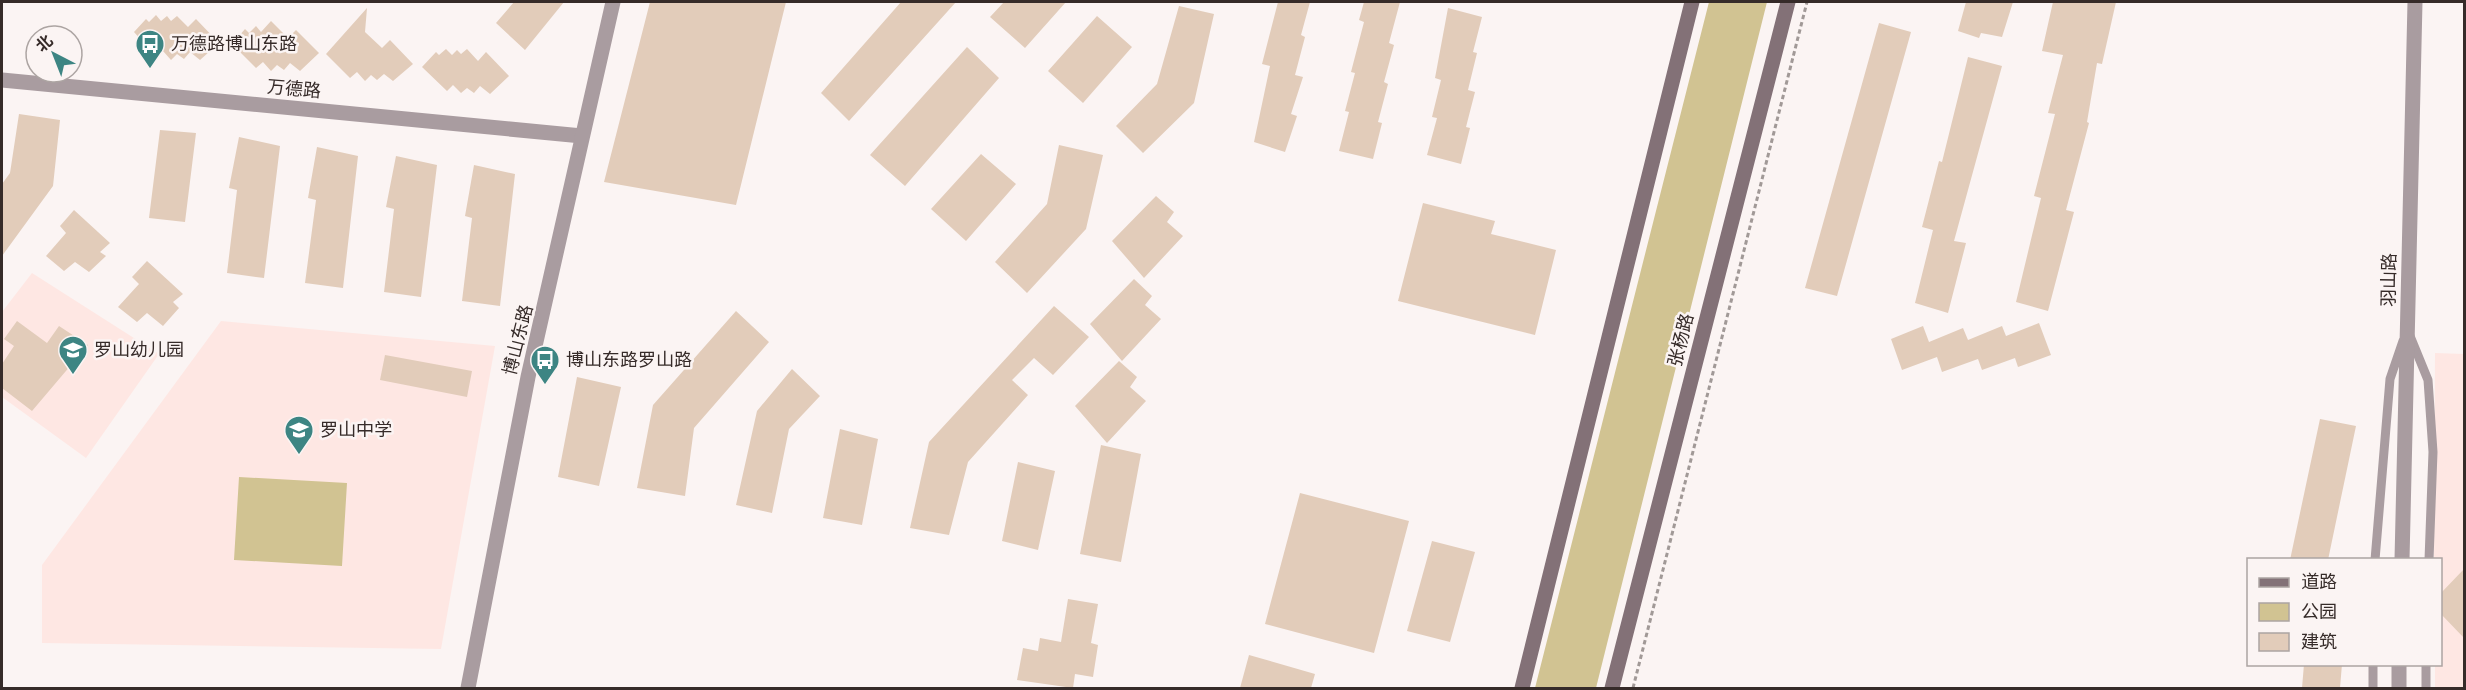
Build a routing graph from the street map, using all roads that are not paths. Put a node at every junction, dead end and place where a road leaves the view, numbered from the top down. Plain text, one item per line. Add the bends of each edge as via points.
1 (613, 2) edge
2 (1692, 2) edge
3 (1788, 2) edge
4 (2415, 2) edge
5 (2, 80) edge
6 (582, 136) junction
7 (2407, 328) junction
8 (2375, 558) edge
9 (2402, 558) edge
10 (2429, 558) edge
11 (2373, 666) edge
12 (2399, 666) edge
13 (2426, 666) edge
14 (468, 688) edge
15 (1522, 688) edge
16 (1612, 688) edge
17 (2373, 688) edge
18 (2398, 688) edge
19 (2426, 688) edge

1 - 6 street, 博山东路
2 - 15 main road
3 - 16 main road, 张杨路
4 - 7 street, 羽山路
5 - 6 street, 万德路
6 - 14 street, 博山东路 via 528,377
7 - 8 lane via 2390,379
7 - 9 street, 羽山路
7 - 10 lane via 2428,380 2433,452
11 - 17 lane
12 - 18 street
13 - 19 lane

